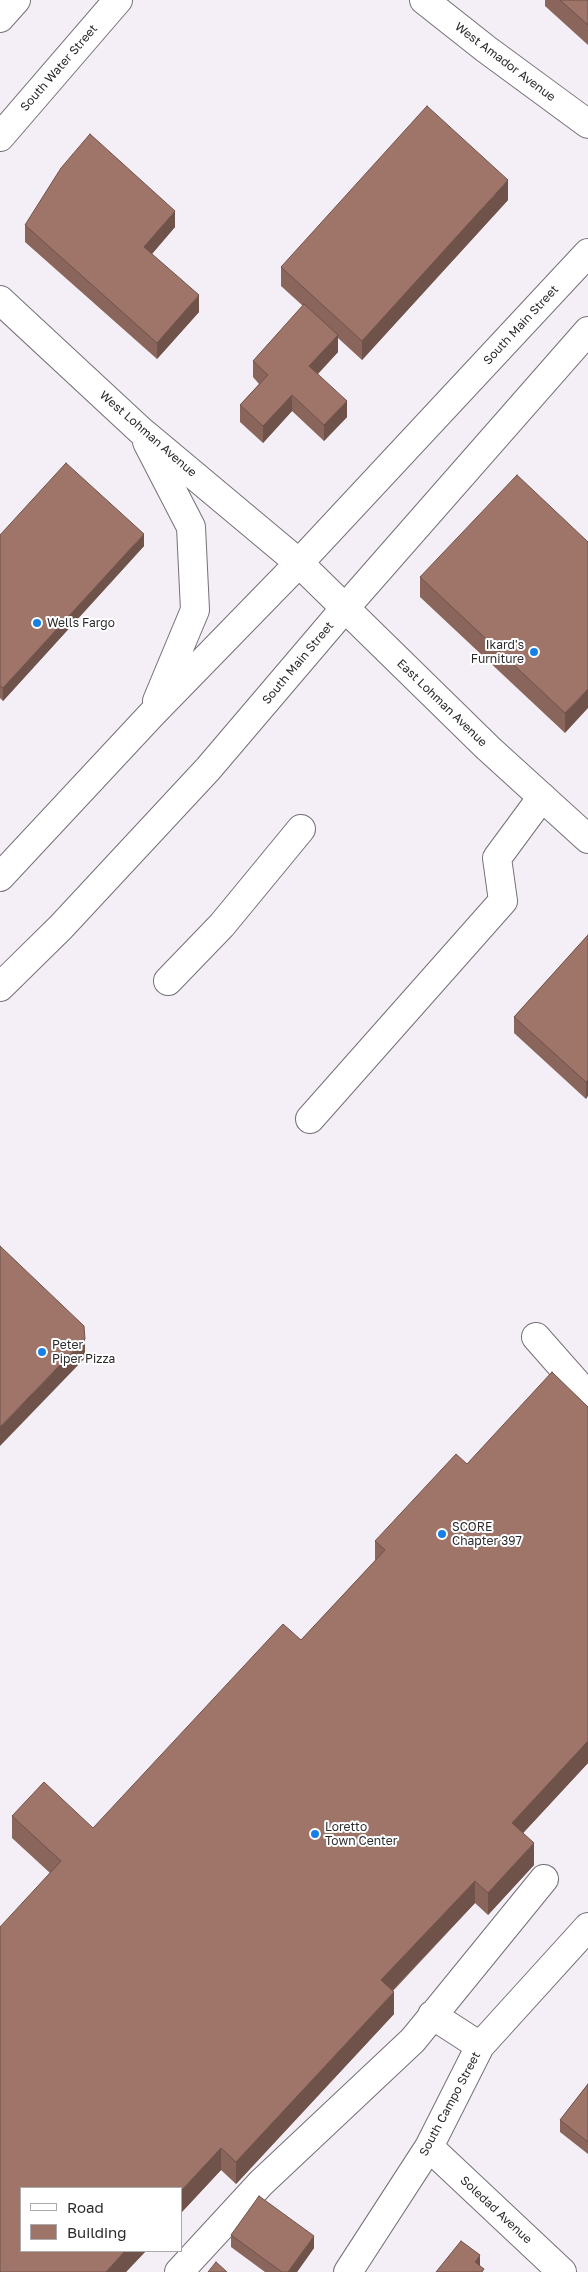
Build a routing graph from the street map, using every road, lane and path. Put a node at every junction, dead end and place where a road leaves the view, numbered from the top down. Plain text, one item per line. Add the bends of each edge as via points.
1 (16, 0) edge
2 (118, 0) edge
3 (424, 0) edge
4 (0, 18) edge
5 (588, 124) edge
6 (0, 137) edge
7 (588, 253) edge
8 (0, 300) edge
9 (588, 331) edge
10 (140, 430) junction
11 (299, 563) junction
12 (345, 608) junction
13 (152, 714) junction
14 (542, 798) junction
15 (301, 829) dead end
16 (588, 839) edge
17 (0, 877) edge
18 (168, 982) dead end
19 (0, 986) edge
20 (310, 1119) dead end
21 (536, 1337) dead end
22 (588, 1396) edge
23 (544, 1879) dead end
24 (588, 1927) edge
25 (432, 2016) junction
26 (480, 2046) junction
27 (429, 2147) junction
28 (179, 2272) edge
29 (348, 2272) edge
30 (562, 2272) edge

1 - 4 main road
2 - 6 main road, South Water Street
3 - 5 main road, West Amador Avenue
7 - 11 main road, South Main Street
8 - 10 main road, West Lohman Avenue
9 - 12 main road, South Main Street
10 - 11 main road, West Lohman Avenue
10 - 13 main road via 191,527 195,610
11 - 12 main road, East Lohman Avenue
11 - 13 main road, South Main Street
12 - 14 main road, East Lohman Avenue
12 - 19 main road, South Main Street via 208,769 61,927
13 - 17 main road, South Main Street
14 - 16 main road, East Lohman Avenue
14 - 20 main road via 497,858 503,902
15 - 18 main road via 222,924
21 - 22 main road
23 - 25 main road
24 - 26 main road, South Campo Street
25 - 26 main road
25 - 28 main road via 413,2040 261,2183
26 - 27 main road, South Campo Street
27 - 29 main road, South Campo Street
27 - 30 main road, Soledad Avenue

